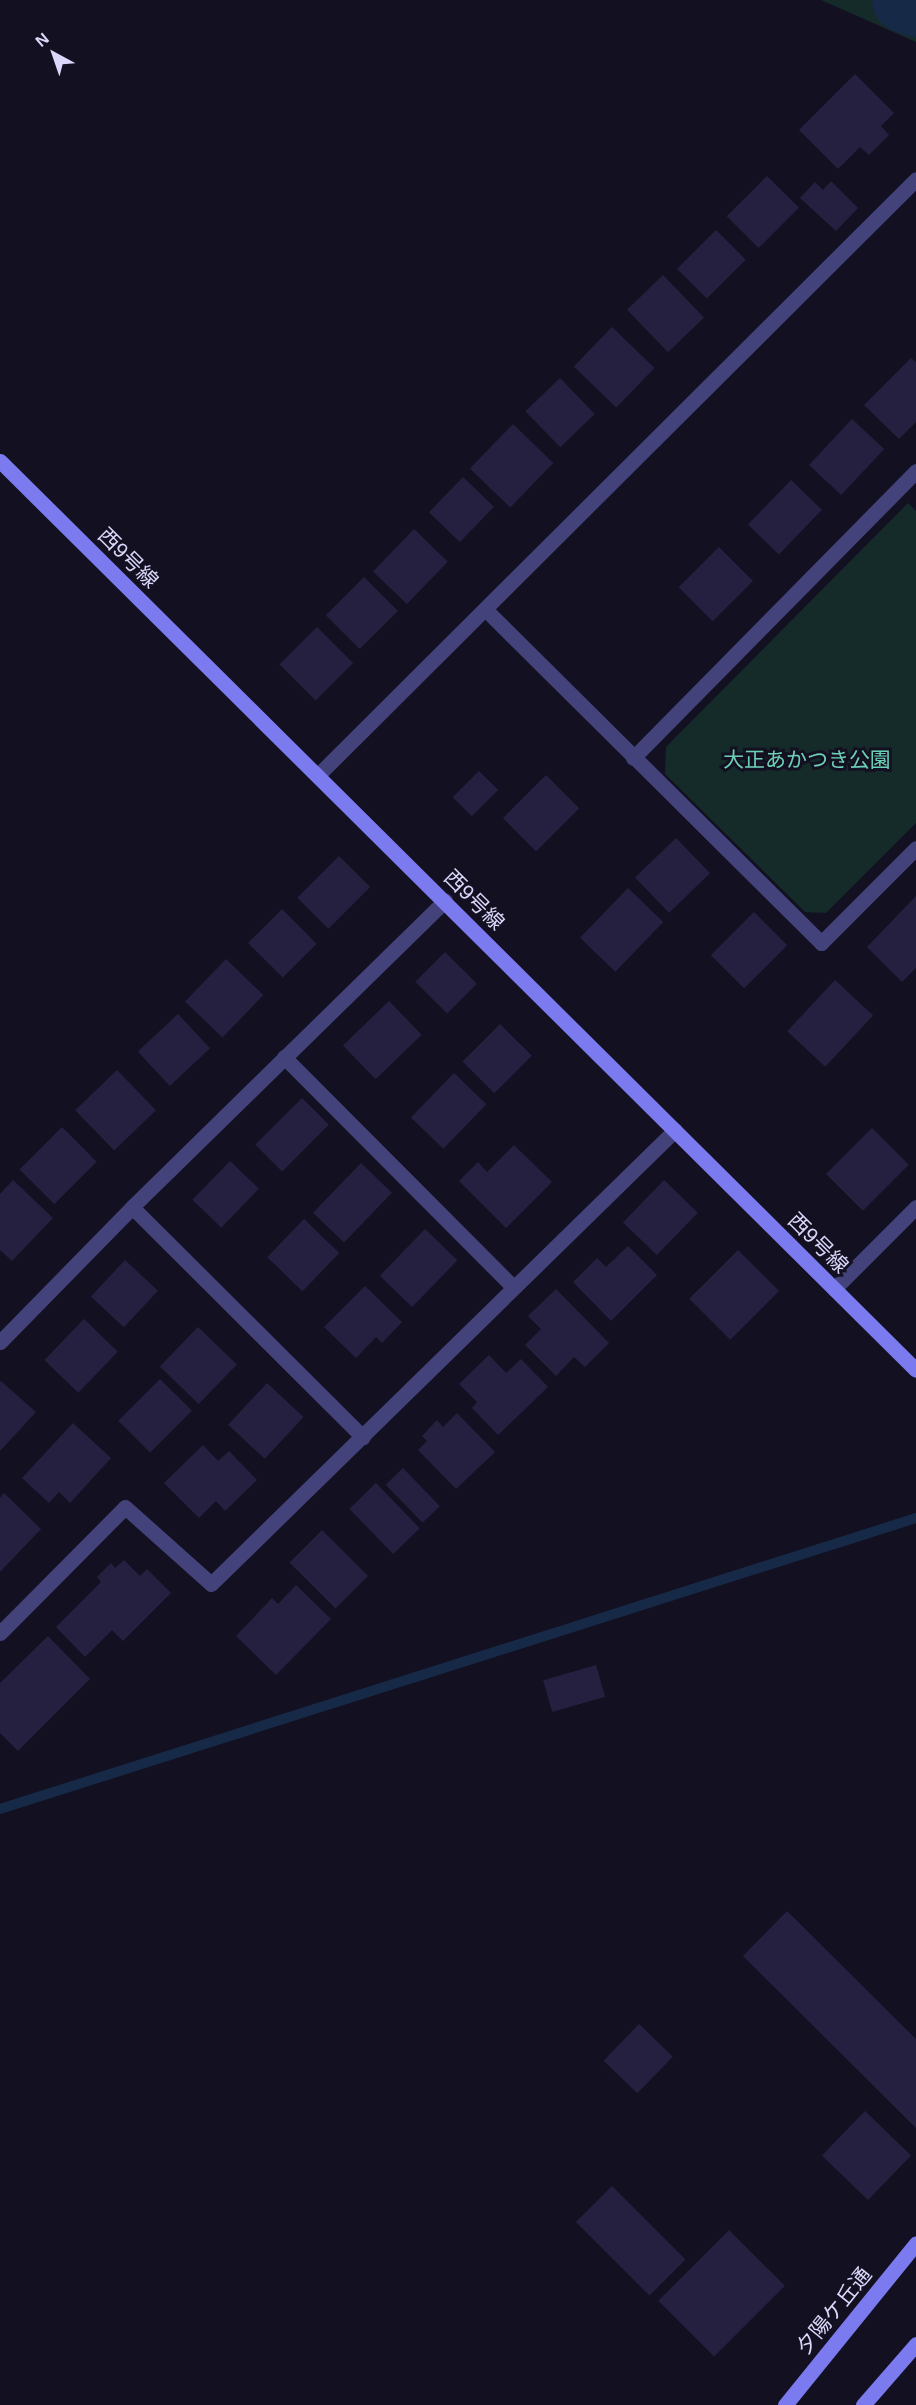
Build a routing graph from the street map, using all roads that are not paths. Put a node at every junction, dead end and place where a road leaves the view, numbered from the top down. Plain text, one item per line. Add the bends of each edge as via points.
1 (916, 179) edge
2 (0, 461) edge
3 (916, 471) edge
4 (485, 609) junction
5 (633, 758) junction
6 (318, 775) junction
7 (916, 848) edge
8 (445, 901) junction
9 (284, 1057) junction
10 (675, 1130) junction
11 (132, 1207) junction
12 (916, 1207) edge
13 (513, 1287) junction
14 (834, 1289) junction
15 (0, 1342) edge
16 (916, 1370) edge
17 (363, 1437) junction
18 (0, 1633) edge
19 (916, 2243) edge
20 (916, 2344) edge
21 (785, 2405) edge
22 (863, 2405) edge

1 - 4 street
2 - 6 street, 西9号線
3 - 5 street
4 - 5 street
4 - 6 street
5 - 7 street via 821,943
6 - 8 street, 西9号線
8 - 9 street
8 - 10 street, 西9号線
9 - 11 street
9 - 13 street
10 - 13 street
10 - 14 street, 西9号線
11 - 15 street
11 - 17 street
12 - 14 street
13 - 17 street
14 - 16 street, 西9号線
17 - 18 street via 211,1584 125,1507
19 - 21 street, 夕陽ケ丘通
20 - 22 street

